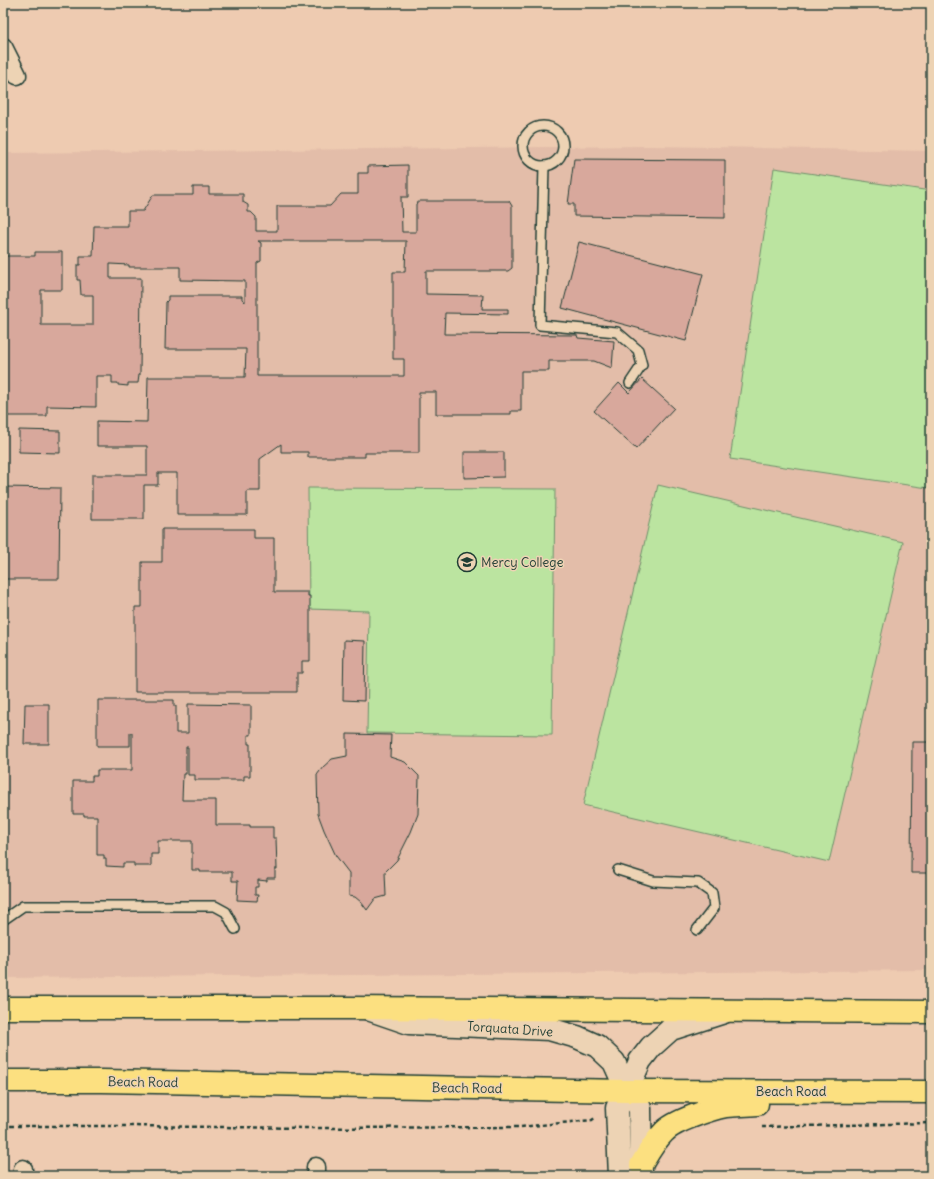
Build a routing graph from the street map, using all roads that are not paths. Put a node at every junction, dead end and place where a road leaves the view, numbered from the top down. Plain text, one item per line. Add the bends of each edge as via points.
1 (3, 47) edge
2 (17, 75) dead end
3 (544, 166) junction
4 (630, 383) dead end
5 (618, 870) dead end
6 (3, 920) edge
7 (235, 929) dead end
8 (697, 930) dead end
9 (3, 1008) edge
10 (368, 1008) junction
11 (727, 1011) junction
12 (931, 1012) edge
13 (3, 1081) edge
14 (627, 1091) junction
15 (856, 1092) junction
16 (931, 1092) edge
17 (641, 1170) edge
18 (620, 1176) edge

1 - 2 street
3 - 3 lane via 529,161 523,147 528,133 542,126 556,131 561,137 562,145 562,153 558,159
3 - 4 lane via 540,325 617,332 638,350 642,365
5 - 8 lane via 653,881 698,883 712,893 714,908
6 - 7 lane via 23,906 215,906 226,912
9 - 10 main road
10 - 11 main road
10 - 14 street, Torquata Drive via 409,1023 549,1029 577,1037 597,1046 614,1062
11 - 12 main road
11 - 14 street via 671,1029 640,1060
13 - 14 main road, Beach Road
14 - 15 main road, Beach Road
14 - 17 street, Torquata Drive via 640,1108
14 - 18 street via 617,1108
15 - 16 main road, Beach Road
15 - 17 main road via 724,1107 693,1116 665,1131 653,1145

